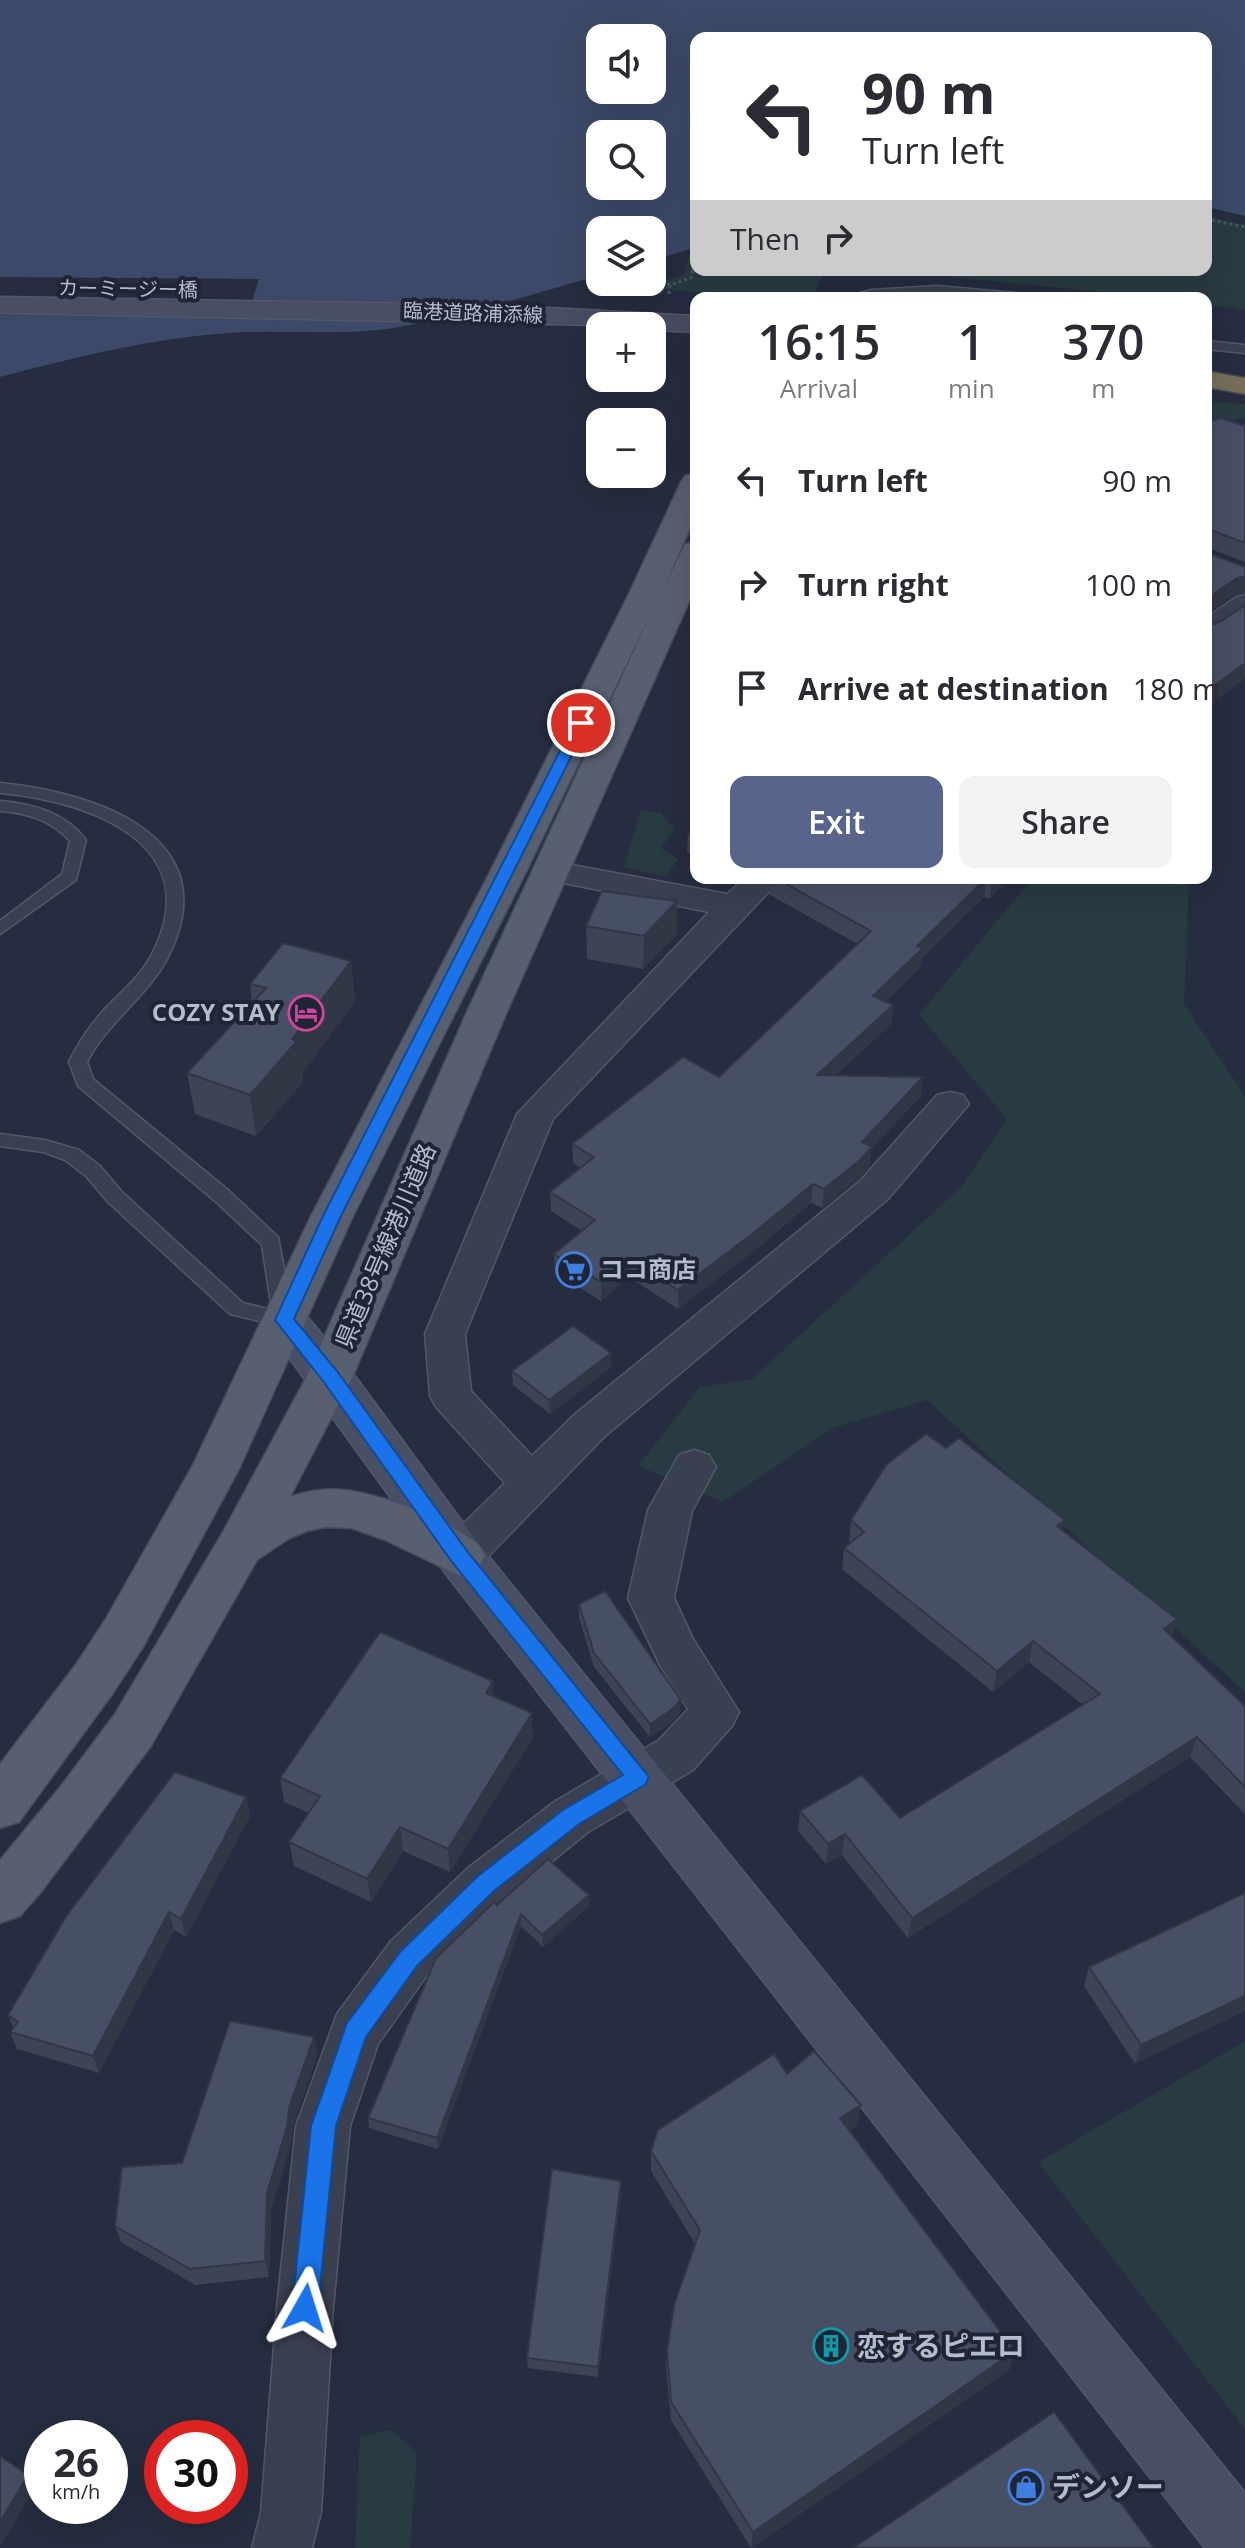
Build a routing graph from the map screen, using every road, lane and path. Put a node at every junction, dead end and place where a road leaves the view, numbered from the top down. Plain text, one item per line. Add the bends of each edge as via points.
1 (1212, 220) edge
2 (1245, 227) edge
3 (691, 276) edge
4 (666, 283) edge
5 (670, 285) junction
6 (0, 288) edge
7 (885, 292) edge
8 (966, 292) edge
9 (669, 295) dead end
10 (253, 299) junction
11 (0, 305) edge
12 (690, 306) edge
13 (690, 324) edge
14 (1212, 346) edge
15 (1245, 349) edge
16 (1212, 364) edge
17 (1245, 370) edge
18 (1212, 380) edge
19 (1245, 386) edge
20 (690, 495) edge
21 (690, 564) edge
22 (1245, 604) edge
23 (1212, 627) edge
24 (0, 788) edge
25 (0, 806) edge
26 (551, 871) junction
27 (758, 884) edge
28 (734, 906) junction
29 (0, 929) edge
30 (950, 1104) dead end
31 (0, 1140) edge
32 (284, 1320) junction
33 (330, 1376) junction
34 (694, 1467) dead end
35 (532, 1485) junction
36 (240, 1546) junction
37 (460, 1556) junction
38 (638, 1777) junction
39 (0, 1805) edge
40 (0, 1898) edge
41 (1245, 2546) edge
42 (282, 2548) edge

1 - 2 path
3 - 5 path
4 - 5 path
5 - 9 path
6 - 10 street, カーミージー橋
7 - 8 lane
10 - 11 street, カーミージー橋
10 - 12 street, 臨港道路浦添線 via 379,292
10 - 13 street, 臨港道路浦添線
14 - 15 lane
16 - 17 highway
18 - 19 highway
20 - 32 main road
21 - 26 main road, 県道38号線港川道路
22 - 23 street
24 - 32 lane via 84,803 118,819 155,843 175,876 178,901 161,955 138,987 104,1018 78,1062 85,1082 271,1242
25 - 29 lane via 48,816 67,826 78,840 70,876
26 - 28 street
26 - 33 main road, 県道38号線港川道路
27 - 28 street
28 - 35 street via 536,1114 445,1334 451,1396
30 - 35 street via 874,1190 589,1426
31 - 32 lane via 72,1155 237,1309
32 - 33 street
32 - 39 main road via 215,1469 125,1632
33 - 36 main road, 県道38号線港川道路
33 - 37 street
34 - 38 street via 670,1510 651,1598 676,1651 715,1712 676,1755
35 - 37 street
36 - 37 main road via 296,1515 343,1508 384,1517
36 - 40 main road, 県道38号線港川道路 via 133,1730
37 - 38 street
38 - 41 street
38 - 42 street via 571,1817 486,1884 409,1958 356,2031 323,2126 291,2512

